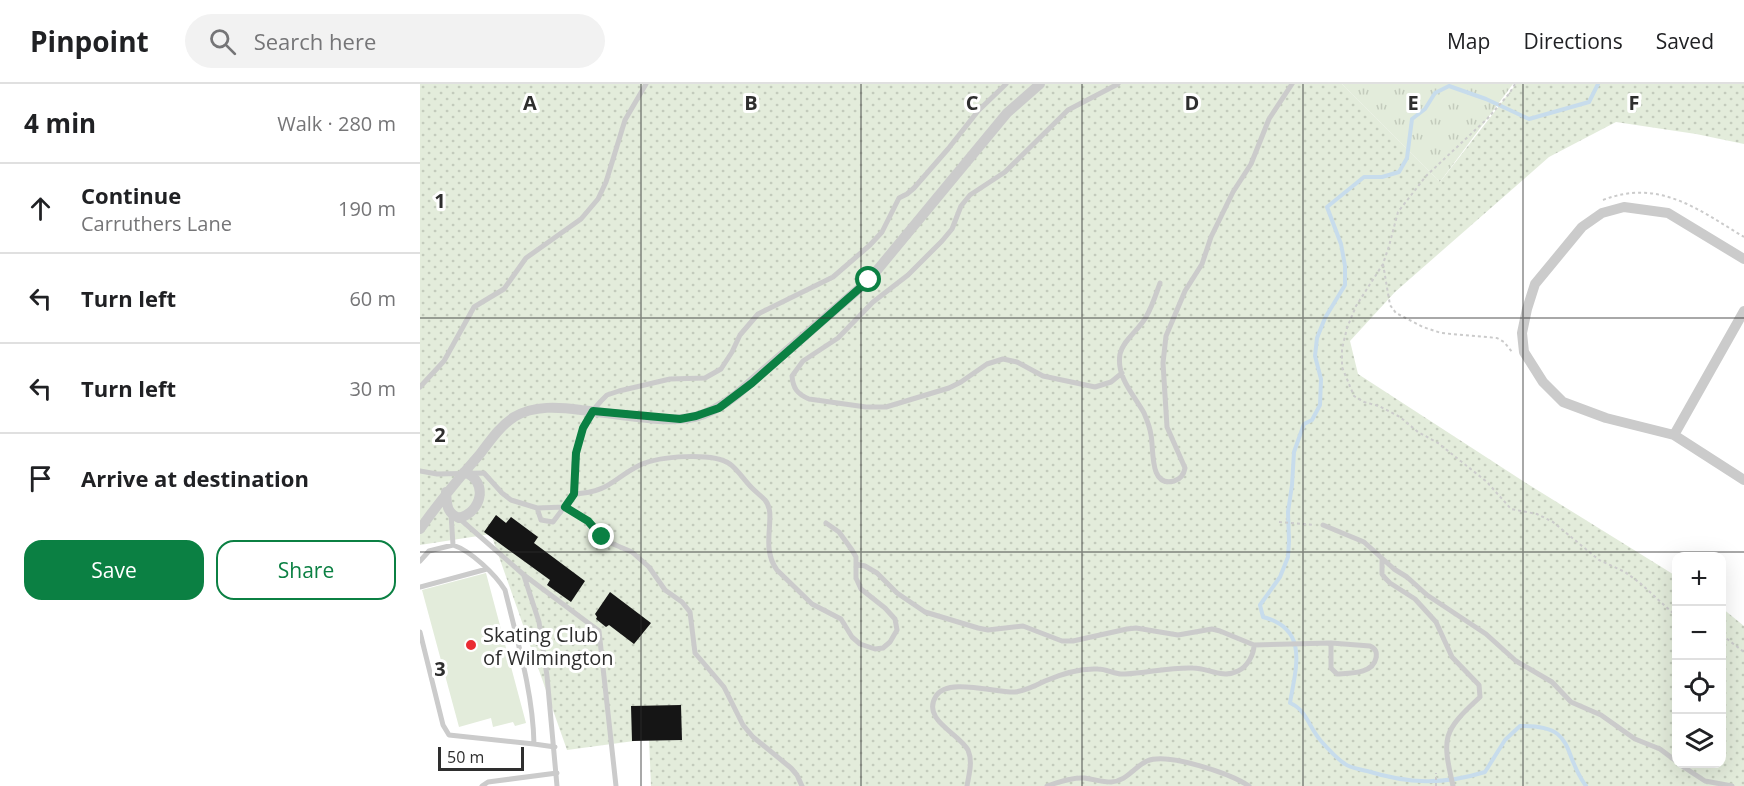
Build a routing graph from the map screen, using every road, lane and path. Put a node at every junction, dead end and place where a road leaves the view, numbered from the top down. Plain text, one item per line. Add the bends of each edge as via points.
1 (646, 84) edge
2 (1006, 84) edge
3 (1040, 84) edge
4 (1118, 84) edge
5 (1292, 84) edge
6 (1515, 84) edge
7 (1602, 201) dead end
8 (1744, 237) edge
9 (1744, 259) edge
10 (1383, 264) junction
11 (1160, 283) dead end
12 (1744, 311) edge
13 (1517, 346) dead end
14 (1513, 352) junction
15 (1518, 360) dead end
16 (1122, 373) junction
17 (420, 387) edge
18 (593, 411) junction
19 (1674, 435) junction
20 (420, 471) edge
21 (464, 472) junction
22 (1744, 480) edge
23 (446, 492) junction
24 (574, 494) junction
25 (565, 507) junction
26 (537, 508) junction
27 (455, 516) junction
28 (1279, 522) dead end
29 (826, 523) dead end
30 (1323, 525) joint
31 (420, 529) edge
32 (453, 545) junction
33 (1382, 558) junction
34 (420, 561) edge
35 (856, 564) junction
36 (487, 569) junction
37 (524, 574) junction
38 (420, 587) edge
39 (1672, 612) edge
40 (420, 632) edge
41 (1726, 638) edge
42 (1331, 643) junction
43 (1254, 645) junction
44 (1744, 652) edge
45 (534, 744) junction
46 (555, 747) junction
47 (1672, 758) edge
48 (1685, 768) edge
49 (557, 773) junction
50 (1436, 773) dead end
51 (482, 786) edge
52 (557, 786) edge
53 (616, 786) edge
54 (802, 786) edge
55 (967, 786) edge
56 (1047, 786) edge
57 (1249, 786) edge
58 (1436, 786) edge
59 (1453, 786) edge
60 (1732, 786) edge

1 - 17 lane via 625,120 606,182 593,206 526,258 504,288 474,307 444,362
2 - 18 lane via 978,111 914,188 899,198 882,232 870,245 833,277 758,314 720,369 705,378 670,380 619,391 607,395
3 - 18 street via 1007,113 869,280 719,408 688,418 667,419
4 - 16 lane via 1068,110 1005,172 970,195 942,241 838,338 803,361 792,376 794,389 808,399 876,407 949,388 987,364 1003,359 1043,376 1095,387
5 - 16 lane via 1269,119 1251,164 1233,192 1166,336 1163,363 1167,427 1185,468 1177,481 1167,481 1155,471 1148,424
6 - 10 path via 1494,111 1426,176 1398,212
7 - 8 path via 1627,194 1658,193 1689,204
9 - 19 street via 1668,213 1624,207 1602,213 1581,227 1535,284 1522,333 1524,352 1543,382 1563,402 1606,418
10 - 14 path via 1390,305 1396,313 1441,333 1497,338
10 - 39 path via 1356,306 1342,349 1342,367 1354,396 1400,417 1487,482 1511,509 1538,514 1553,522 1599,560 1640,583
11 - 16 lane via 1146,317 1120,352
12 - 19 street
13 - 14 path
14 - 15 path
18 - 21 street via 547,408 522,413 501,429
18 - 24 lane via 576,453
19 - 22 street
20 - 21 lane
21 - 23 street
21 - 26 lane via 484,473 506,497
21 - 27 street via 477,481 479,495 471,513
23 - 27 street via 448,510
23 - 31 street
24 - 25 lane
24 - 35 lane via 606,488 639,466 662,458 723,461 768,505 768,546 777,570 812,604 841,619 856,641 879,649 893,640 896,622 859,585
25 - 26 lane
25 - 26 lane via 550,523 541,520
25 - 54 lane via 588,521 606,540 636,556 649,567 664,590 687,607 695,653 724,687 743,725 798,775
27 - 32 lane
27 - 37 lane
28 - 30 path
29 - 35 lane via 847,541
30 - 33 lane via 1364,542
32 - 34 lane via 429,551
32 - 36 lane
33 - 47 lane via 1516,660 1552,682 1571,702 1601,715 1635,739
33 - 59 lane via 1385,578 1430,614 1452,657 1479,684 1480,697 1447,737 1445,753
35 - 43 lane via 877,573 925,612 988,630 1023,626 1062,641 1073,641 1136,628 1178,635 1212,629
36 - 38 lane
36 - 45 lane via 505,590 534,720
37 - 46 lane via 539,622
37 - 53 lane via 599,631
40 - 45 lane via 443,725 449,735
41 - 44 path
42 - 42 lane via 1331,668 1337,674 1367,670 1376,661 1375,648
42 - 43 lane
43 - 55 lane via 1250,659 1239,671 1231,673 1193,668 1124,674 1098,669 1061,675 1018,692 945,688 935,697 934,711 941,724 968,750 971,764
45 - 46 lane
46 - 49 lane
48 - 60 lane via 1705,781
49 - 51 lane
49 - 52 lane
50 - 58 path
56 - 57 lane via 1076,778 1111,782 1146,762 1162,758 1239,779

